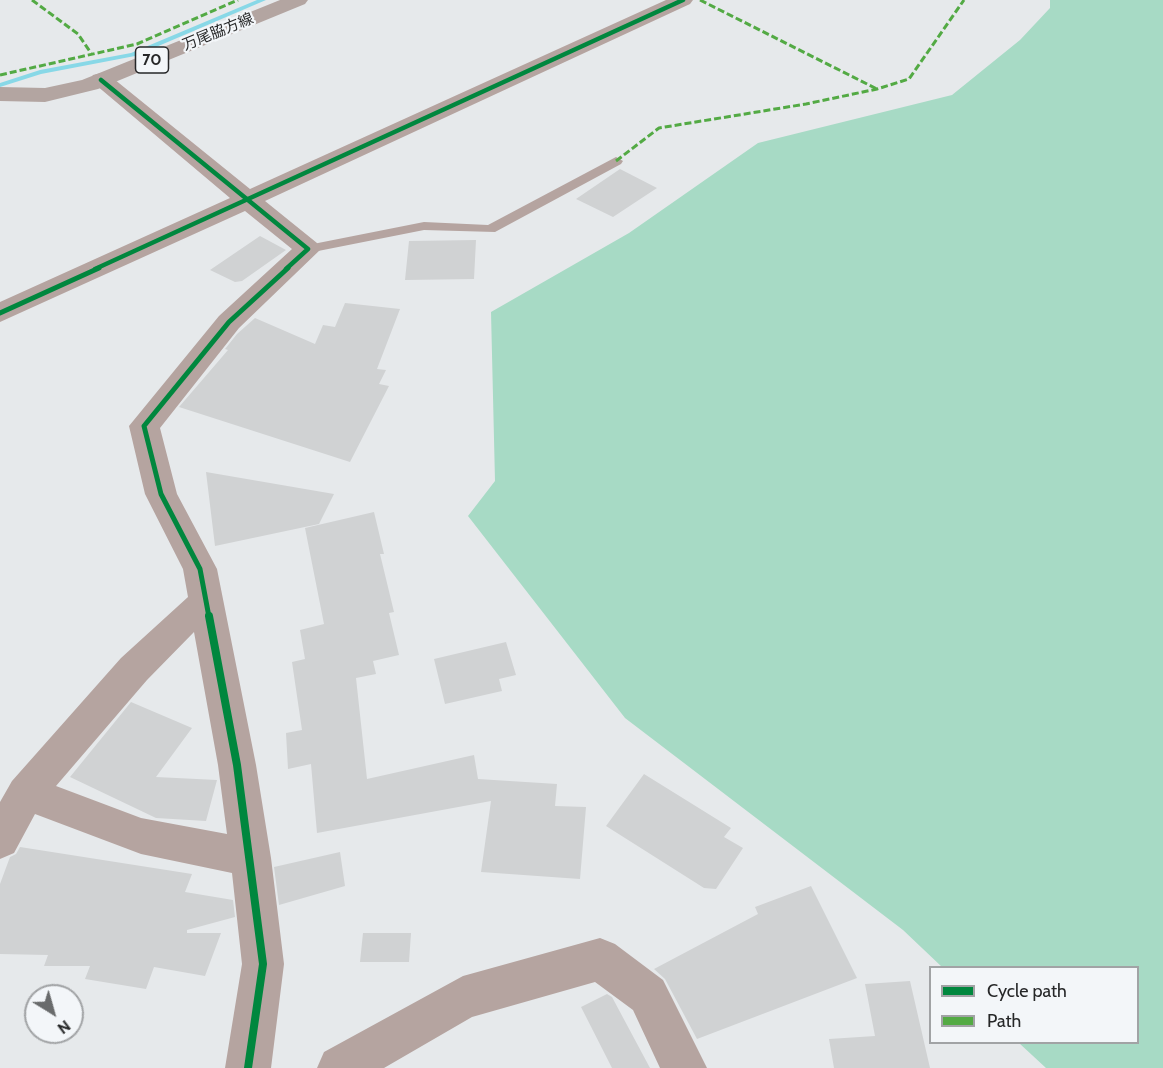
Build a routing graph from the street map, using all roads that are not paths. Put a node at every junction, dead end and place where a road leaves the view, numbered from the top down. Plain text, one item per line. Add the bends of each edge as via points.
1 (298, 0) edge
2 (683, 0) edge
3 (100, 80) junction
4 (0, 94) edge
5 (616, 161) dead end
6 (247, 200) junction
7 (308, 249) junction
8 (0, 313) edge
9 (206, 602) junction
10 (26, 793) junction
11 (0, 840) edge
12 (251, 858) junction
13 (248, 1068) edge
14 (340, 1068) edge
15 (684, 1068) edge

1 - 3 main road, 万尾脇方線 / 70
2 - 6 street
3 - 4 main road, 万尾脇方線 / 70 via 51,94
3 - 6 street
5 - 7 lane via 490,229 424,226
6 - 7 street
6 - 8 street
7 - 9 street via 229,322 144,426 161,494 200,569
9 - 10 street via 184,619 121,684
9 - 12 street
10 - 11 street
10 - 12 street via 141,836
12 - 13 street via 263,964
14 - 15 street via 463,998 600,959 648,995

